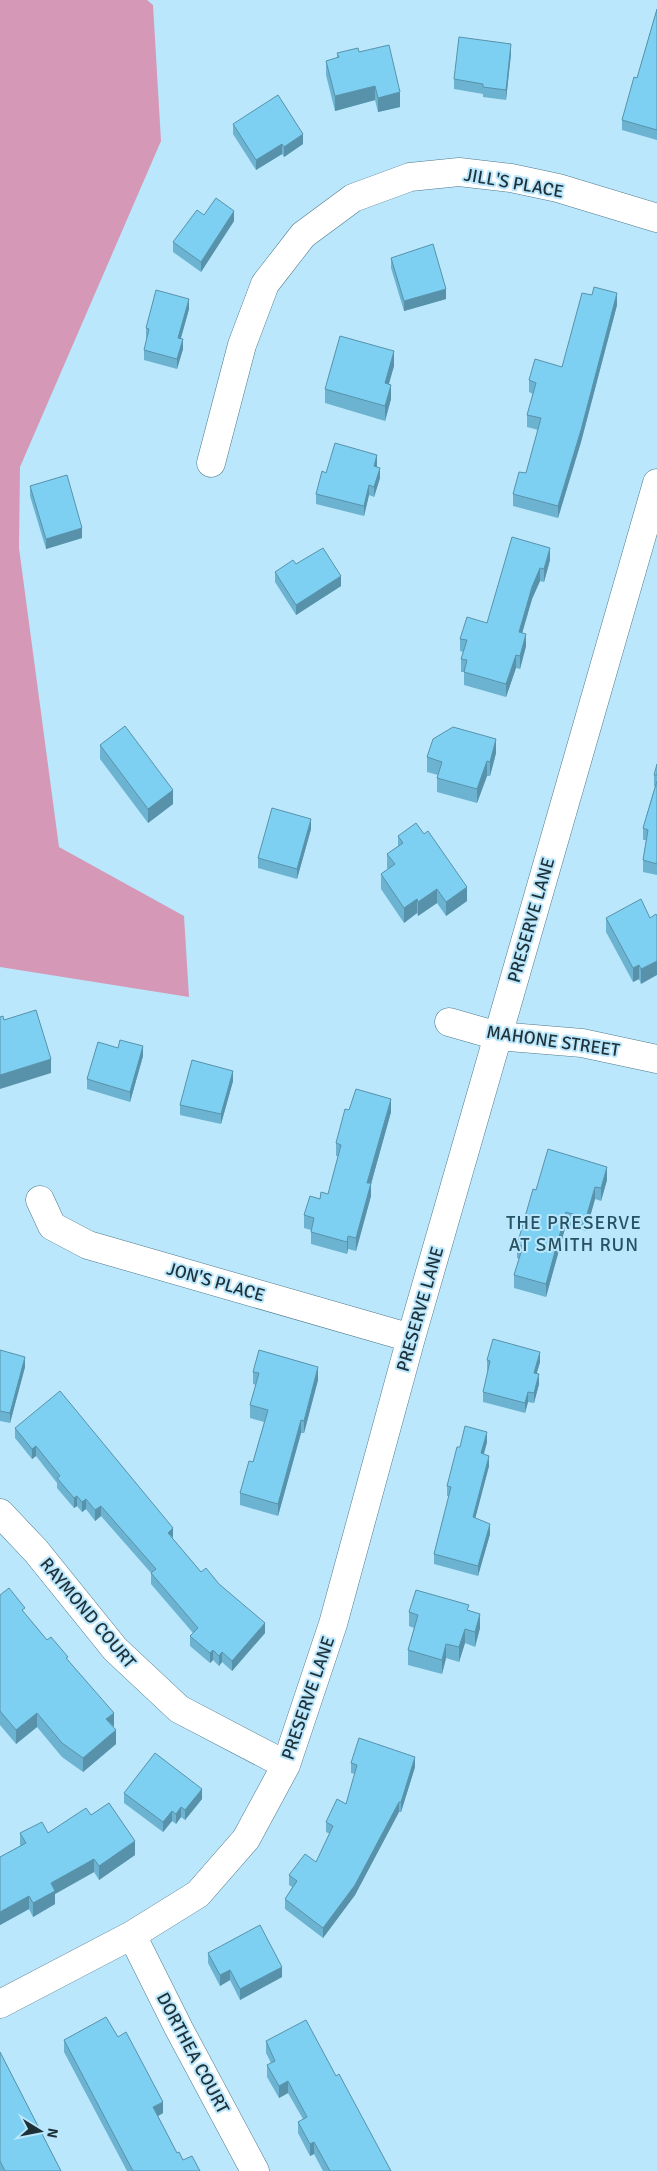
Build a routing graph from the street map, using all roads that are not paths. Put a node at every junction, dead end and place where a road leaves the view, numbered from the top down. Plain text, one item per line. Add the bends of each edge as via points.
1 (657, 218) edge
2 (211, 463) dead end
3 (657, 483) edge
4 (449, 1022) dead end
5 (498, 1036) junction
6 (657, 1059) edge
7 (40, 1200) dead end
8 (411, 1338) junction
9 (0, 1513) edge
10 (286, 1765) junction
11 (132, 1935) junction
12 (0, 2004) edge
13 (255, 2171) edge

1 - 2 street, JILL'S PLACE via 558,188 459,172 410,177 354,198 302,235 265,284 242,345
3 - 5 street, PRESERVE LANE
4 - 5 street, MAHONE STREET
5 - 6 street, MAHONE STREET via 582,1043
5 - 8 street, PRESERVE LANE
7 - 8 street, JON'S PLACE via 52,1226 88,1245
8 - 10 street, PRESERVE LANE via 333,1624
9 - 10 street, RAYMOND COURT via 36,1551 114,1649 179,1709
10 - 11 street, PRESERVE LANE via 246,1839 198,1894
11 - 12 street, PRESERVE LANE
11 - 13 street, DORTHEA COURT

